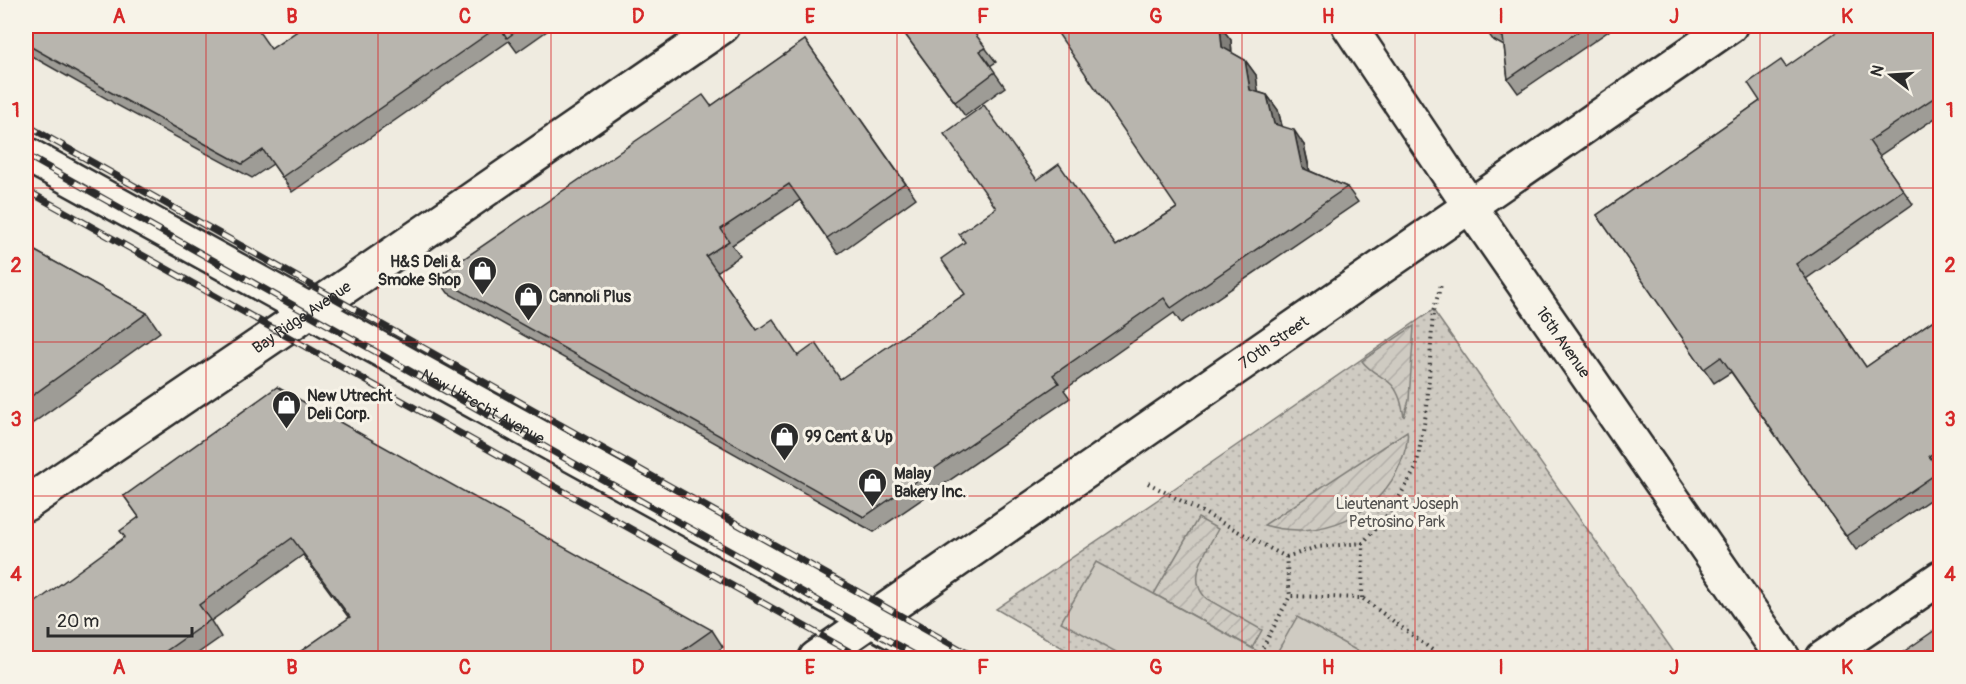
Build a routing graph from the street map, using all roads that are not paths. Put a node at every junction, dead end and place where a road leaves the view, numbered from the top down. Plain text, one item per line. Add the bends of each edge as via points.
1 (723, 26) edge
2 (1349, 26) edge
3 (1730, 26) edge
4 (26, 154) edge
5 (1469, 205) junction
6 (310, 310) junction
7 (26, 504) edge
8 (1941, 578) edge
9 (871, 620) junction
10 (816, 658) edge
11 (940, 658) edge
12 (1783, 658) edge
13 (1823, 658) edge

1 - 6 street, Bay Ridge Avenue
2 - 5 street, 16th Avenue
3 - 5 street, 70th Street
4 - 6 street, New Utrecht Avenue
5 - 9 street, 70th Street
5 - 12 street, 16th Avenue
6 - 7 street, Bay Ridge Avenue
6 - 9 street, New Utrecht Avenue
8 - 13 street
9 - 10 street, 70th Street
9 - 11 street, New Utrecht Avenue

